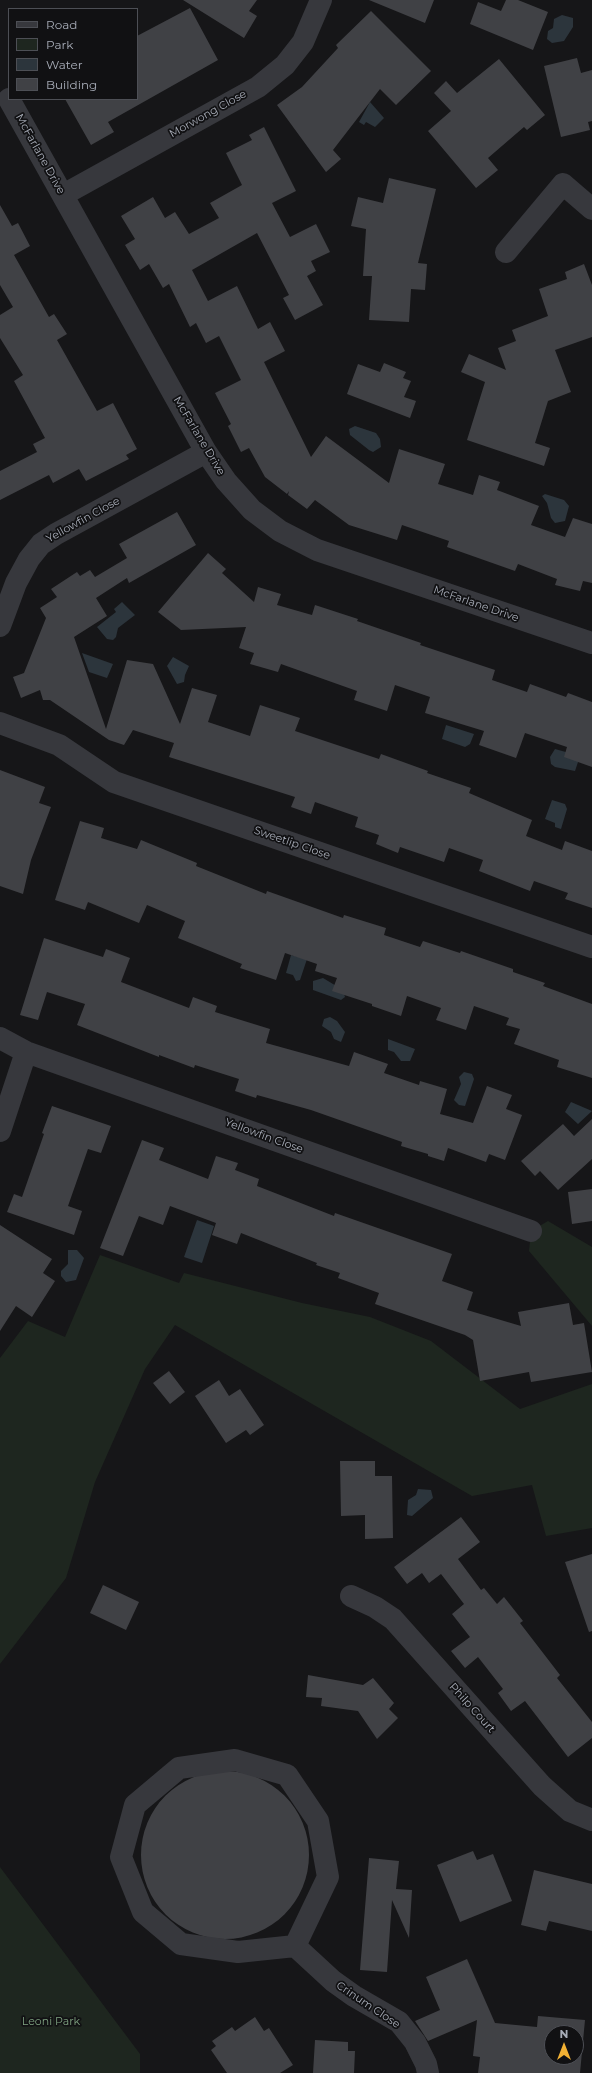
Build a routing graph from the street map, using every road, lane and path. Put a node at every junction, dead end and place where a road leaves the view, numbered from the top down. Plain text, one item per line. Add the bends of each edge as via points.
1 (321, 0) edge
2 (0, 82) edge
3 (8, 97) edge
4 (10, 100) edge
5 (63, 195) junction
6 (592, 209) edge
7 (506, 252) dead end
8 (206, 452) junction
9 (8, 580) edge
10 (0, 626) edge
11 (592, 643) edge
12 (0, 723) edge
13 (592, 947) edge
14 (0, 1038) edge
15 (26, 1052) junction
16 (0, 1131) edge
17 (531, 1231) dead end
18 (352, 1596) dead end
19 (592, 1820) edge
20 (295, 1946) junction
21 (428, 2073) edge

1 - 5 street, Morwong Close via 303,42 285,64 258,87
2 - 3 street, McFarlane Drive
4 - 5 street, McFarlane Drive
5 - 8 street, McFarlane Drive
6 - 7 street via 563,184
8 - 9 street, Yellowfin Close via 56,534 41,544
8 - 11 street, McFarlane Drive via 226,481 252,510 280,531 317,550
9 - 10 street, Yellowfin Close
12 - 13 street, Sweetlip Close via 59,745 114,782
14 - 15 street, Yellowfin Close
15 - 16 street
15 - 17 street, Yellowfin Close
18 - 19 street, Philp Court via 393,1619 542,1786 570,1812
20 - 20 street via 238,1952 180,1944 143,1912 121,1857 135,1805 179,1768 235,1760 287,1775 318,1821 328,1877
20 - 21 street, Crinum Close via 333,1981 399,2022 415,2042

